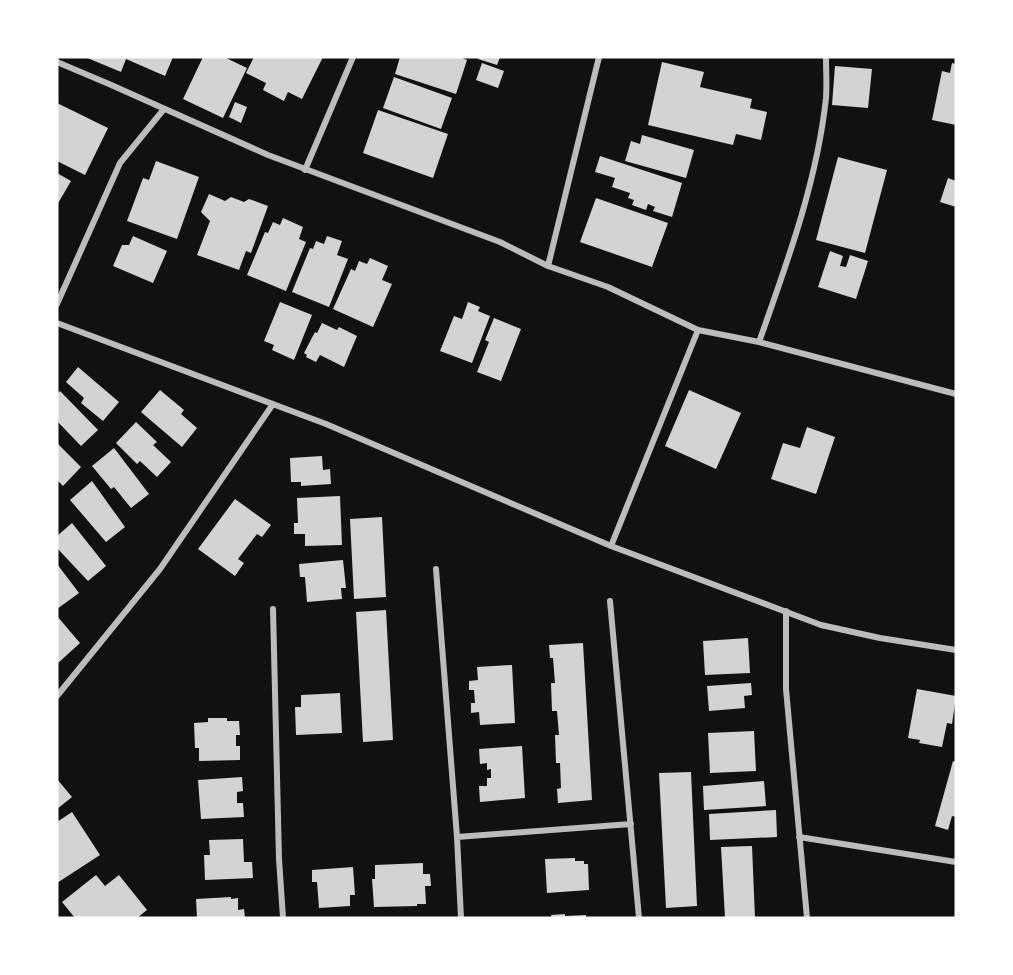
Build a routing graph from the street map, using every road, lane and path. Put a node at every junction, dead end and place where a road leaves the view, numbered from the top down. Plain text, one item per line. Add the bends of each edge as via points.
1 (354, 57) edge
2 (598, 57) edge
3 (826, 57) edge
4 (57, 62) edge
5 (164, 109) junction
6 (305, 170) junction
7 (548, 266) junction
8 (57, 303) edge
9 (57, 322) edge
10 (698, 330) junction
11 (759, 342) junction
12 (956, 394) edge
13 (273, 404) junction
14 (611, 546) junction
15 (436, 569) dead end
16 (610, 602) dead end
17 (273, 609) dead end
18 (786, 611) junction
19 (956, 650) edge
20 (57, 696) edge
21 (631, 824) junction
22 (457, 837) junction
23 (799, 837) junction
24 (956, 862) edge
25 (283, 918) edge
26 (460, 918) edge
27 (639, 918) edge
28 (807, 918) edge

1 - 6 street
2 - 7 street
3 - 11 street via 826,98 812,172 789,259
4 - 5 street
5 - 6 street
5 - 8 street via 120,163
6 - 7 street via 500,242
7 - 10 street via 608,286
9 - 13 street
10 - 11 street
10 - 14 street
11 - 12 street
13 - 14 street
13 - 20 street via 160,568
14 - 18 street
15 - 22 street
16 - 21 street
17 - 25 street
18 - 19 street via 821,625
18 - 23 street via 786,689
21 - 22 street
21 - 27 street
22 - 26 street
23 - 24 street
23 - 28 street

